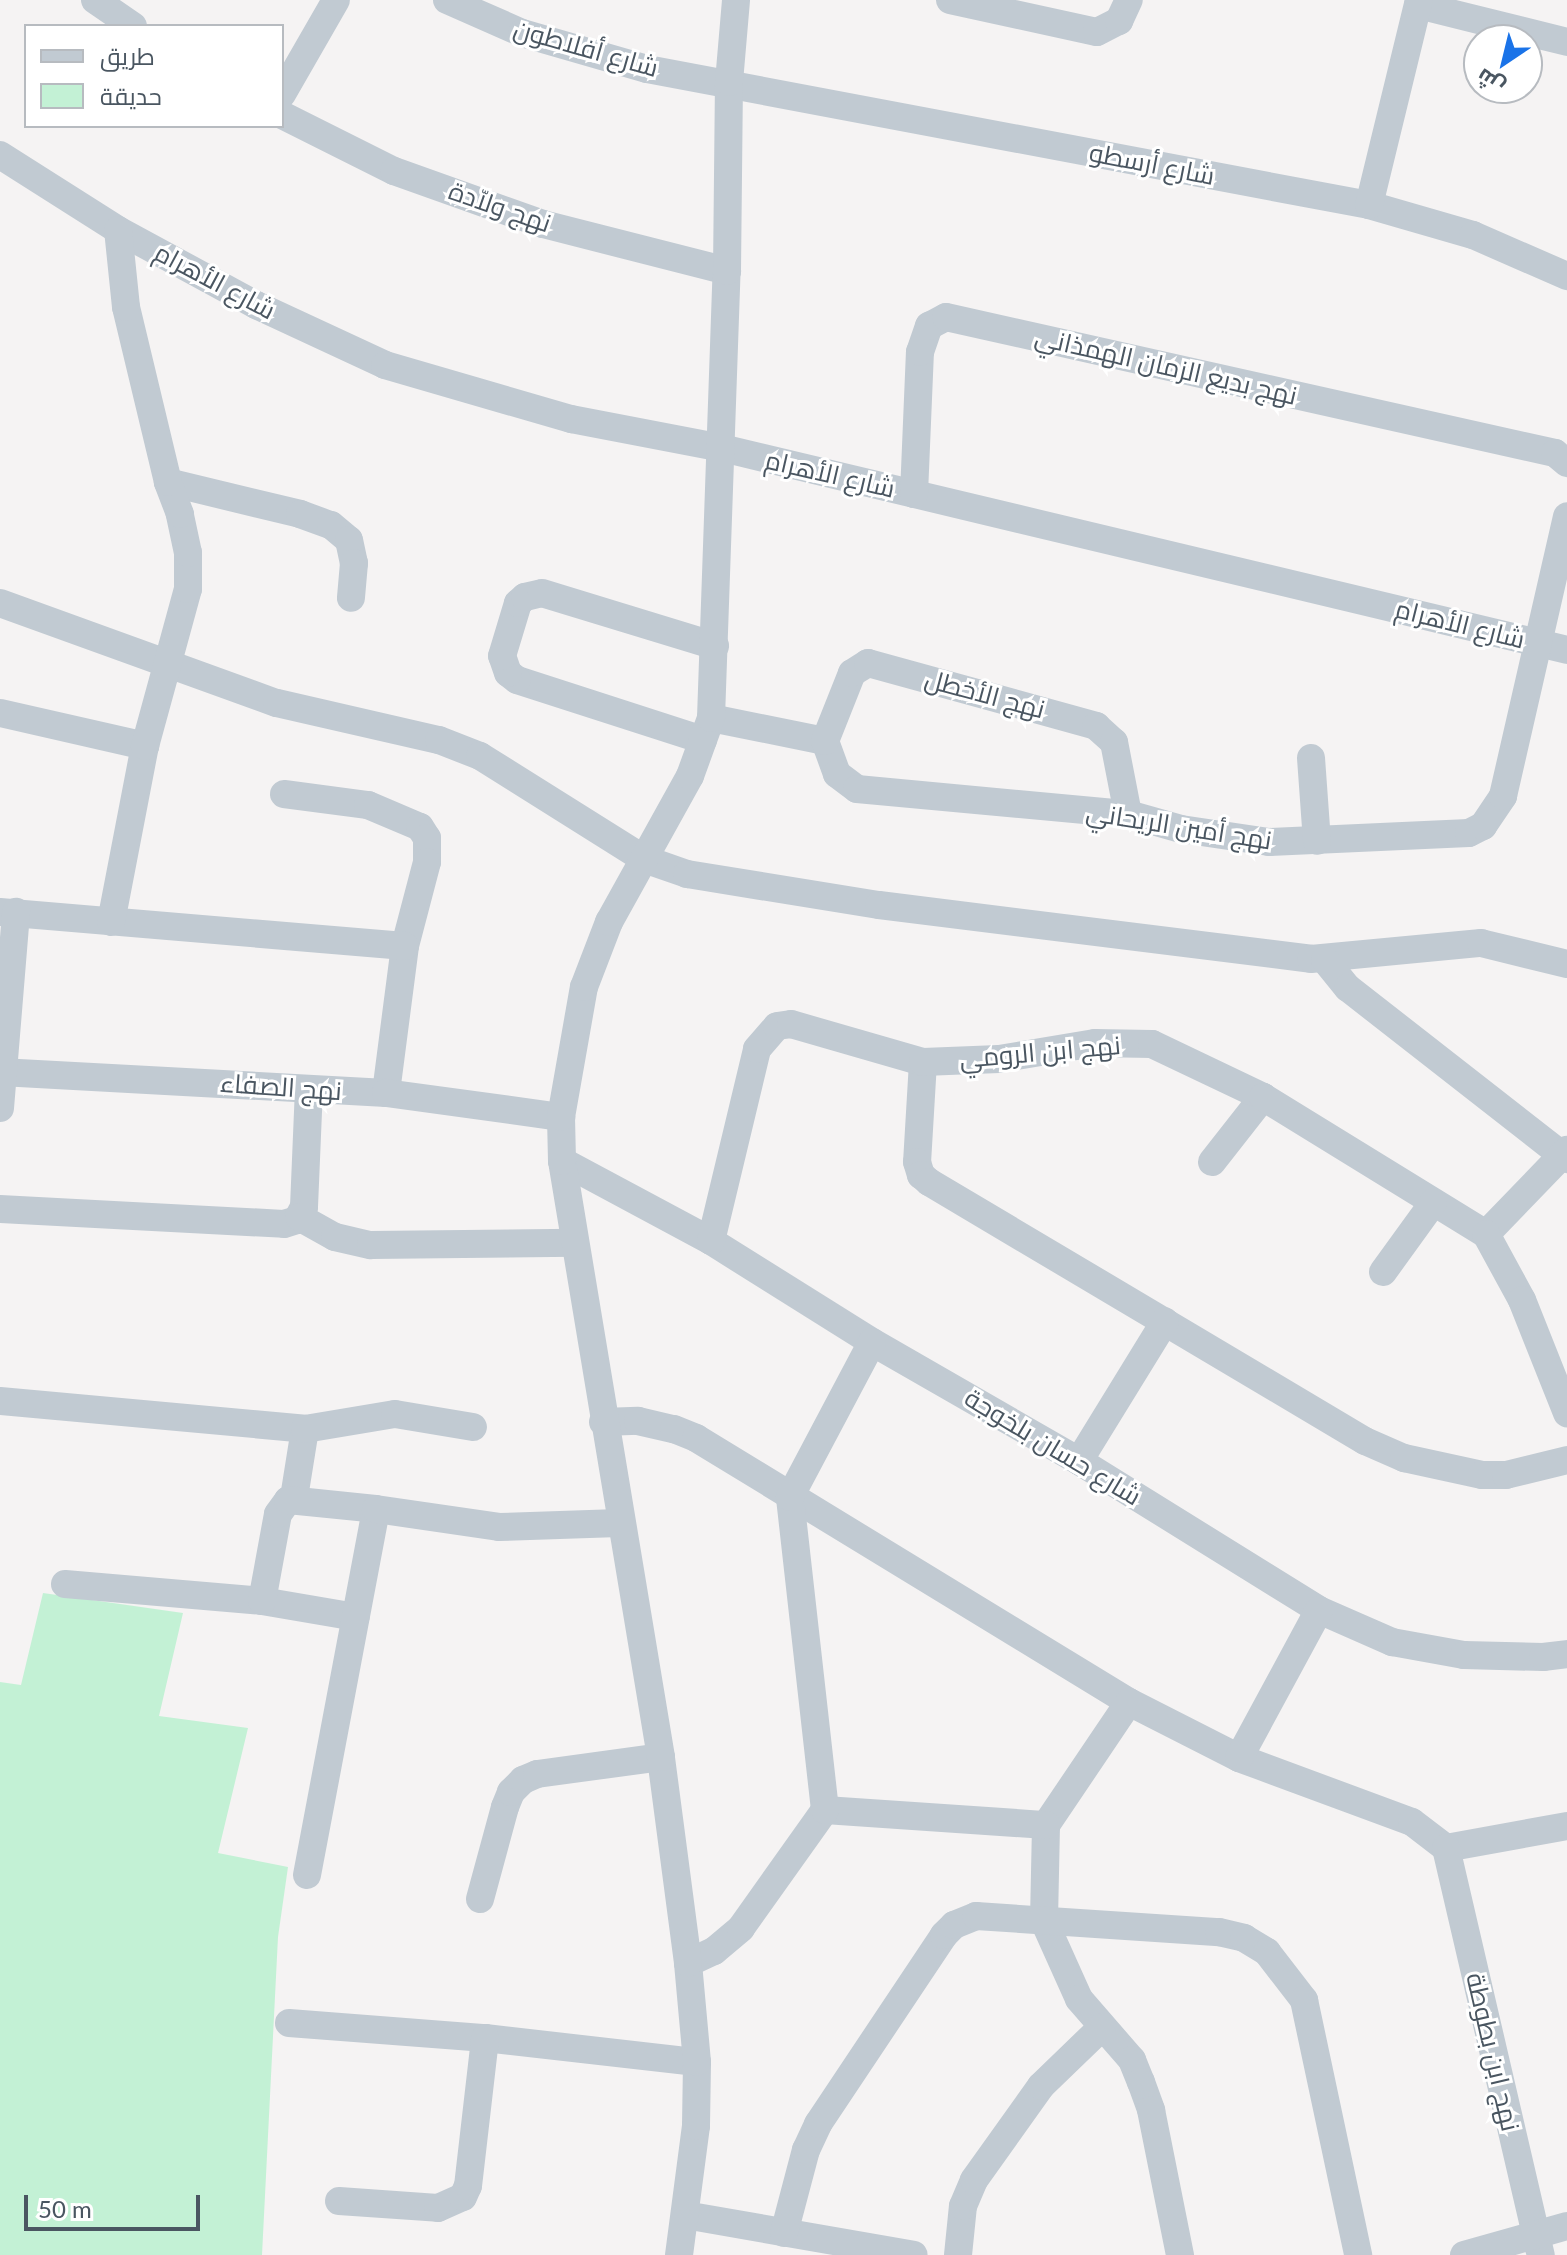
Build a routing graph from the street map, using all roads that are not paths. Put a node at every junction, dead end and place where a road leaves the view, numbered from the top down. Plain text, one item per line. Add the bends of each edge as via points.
1 (95, 0) edge
2 (336, 0) edge
3 (447, 0) edge
4 (736, 0) edge
5 (950, 0) edge
6 (1129, 0) edge
7 (1419, 2) edge
8 (130, 24) edge
9 (1567, 42) edge
10 (729, 82) junction
11 (284, 91) edge
12 (284, 116) edge
13 (0, 155) edge
14 (1369, 205) junction
15 (118, 230) junction
16 (727, 271) junction
17 (1567, 276) edge
18 (722, 448) junction
19 (1567, 463) edge
20 (168, 482) junction
21 (914, 494) junction
22 (1567, 516) edge
23 (351, 598) dead end
24 (0, 603) edge
25 (1539, 643) junction
26 (715, 646) junction
27 (1567, 650) edge
28 (168, 664) junction
29 (0, 713) edge
30 (707, 729) junction
31 (825, 741) junction
32 (145, 746) junction
33 (1311, 758) dead end
34 (284, 794) dead end
35 (1128, 814) junction
36 (1317, 841) junction
37 (644, 859) junction
38 (8, 912) edge
39 (111, 922) junction
40 (405, 946) junction
41 (1325, 960) junction
42 (1567, 964) edge
43 (923, 1062) junction
44 (3, 1072) edge
45 (309, 1089) junction
46 (386, 1093) junction
47 (1263, 1097) junction
48 (0, 1108) edge
49 (561, 1117) junction
50 (1566, 1154) edge
51 (562, 1161) junction
52 (1212, 1162) dead end
53 (1433, 1203) junction
54 (0, 1209) edge
55 (299, 1217) junction
56 (1486, 1234) junction
57 (711, 1241) junction
58 (575, 1243) junction
59 (1383, 1272) dead end
60 (1165, 1321) junction
61 (872, 1342) junction
62 (0, 1401) edge
63 (1567, 1413) edge
64 (603, 1422) junction
65 (473, 1427) dead end
66 (305, 1429) junction
67 (1567, 1460) edge
68 (1079, 1461) junction
69 (790, 1497) junction
70 (294, 1498) junction
71 (376, 1509) junction
72 (619, 1523) junction
73 (65, 1584) dead end
74 (262, 1601) junction
75 (1319, 1610) junction
76 (356, 1617) junction
77 (1567, 1654) edge
78 (1129, 1702) junction
79 (661, 1757) junction
80 (1239, 1758) junction
81 (825, 1810) junction
82 (1046, 1825) junction
83 (1567, 1826) edge
84 (1446, 1848) junction
85 (307, 1875) dead end
86 (480, 1899) dead end
87 (1044, 1921) junction
88 (688, 1963) junction
89 (289, 2023) dead end
90 (1102, 2027) junction
91 (485, 2038) junction
92 (697, 2062) junction
93 (339, 2201) dead end
94 (685, 2215) junction
95 (1567, 2226) edge
96 (784, 2233) junction
97 (1539, 2245) edge
98 (679, 2255) edge
99 (914, 2255) edge
100 (958, 2255) edge
101 (1180, 2255) edge
102 (1358, 2255) edge
103 (1464, 2255) edge

1 - 8 street
2 - 11 street
3 - 10 street, شارع أفلاطون via 522,33 647,69
4 - 10 street
5 - 6 street via 1097,32 1119,21
7 - 9 street
7 - 14 street
10 - 14 street, شارع أرسطو
10 - 16 street
12 - 16 street, نهج ولاّدة via 394,171 528,218
13 - 15 street, شارع الأهرام
14 - 17 street, شارع أرسطو via 1473,235
15 - 18 street, شارع الأهرام via 256,305 385,365 571,419
15 - 20 street via 126,307
16 - 18 street
18 - 21 street, شارع الأهرام
18 - 26 street
19 - 21 street, نهج بديع الزمان الهمذاني via 1555,453 946,317 929,326 920,352
20 - 23 street via 331,525 349,540 354,563
20 - 28 street via 188,553 188,589
21 - 25 street, شارع الأهرام
22 - 25 street
24 - 28 street
25 - 27 street, شارع الأهرام
25 - 36 street, نهج أمين الريحاني via 1503,796 1483,826 1469,833
26 - 30 street
26 - 30 street via 542,593 518,603 502,656 517,680
28 - 32 street
28 - 37 street via 277,703 393,727 480,756
29 - 32 street
30 - 31 street
30 - 37 street via 690,776
31 - 35 street, نهج أمين الريحاني via 837,774 857,789
31 - 35 street, نهج الأخطل via 852,673 868,663 1096,726 1114,742
32 - 39 street
33 - 36 street
34 - 40 street via 368,805 420,827 429,849
35 - 36 street, نهج أمين الريحاني via 1181,829 1269,842
37 - 41 street via 751,887
37 - 49 street via 609,922 584,987
38 - 39 street
38 - 44 street
39 - 40 street
40 - 46 street
41 - 42 street via 1481,943
41 - 50 street via 1348,988
43 - 47 street, نهج ابن الرومي via 999,1059 1095,1043 1152,1044
43 - 57 street, نهج ابن الرومي via 791,1024 766,1035 757,1049
43 - 60 street via 917,1162 921,1175
44 - 45 street, نهج الصفاء
44 - 48 street
45 - 46 street, نهج الصفاء
45 - 55 street via 304,1207
46 - 49 street, نهج الصفاء
47 - 52 street
47 - 53 street, نهج ابن الرومي
49 - 51 street
50 - 56 street
51 - 57 street, شارع حسان بلخوجة
51 - 58 street
53 - 56 street, نهج ابن الرومي
53 - 59 street
54 - 55 street via 284,1224
55 - 58 street via 335,1237 371,1245
56 - 63 street via 1522,1300
57 - 61 street, شارع حسان بلخوجة
58 - 64 street
60 - 67 street via 1353,1434 1404,1458 1462,1472 1506,1475
60 - 68 street
61 - 68 street, شارع حسان بلخوجة
61 - 69 street
62 - 66 street
64 - 69 street via 638,1421 674,1429
64 - 72 street
65 - 66 street via 395,1414
66 - 70 street
68 - 75 street, شارع حسان بلخوجة
69 - 78 street
69 - 81 street
70 - 71 street
70 - 74 street via 278,1514
71 - 72 street via 499,1527
71 - 76 street
72 - 79 street
73 - 74 street
74 - 76 street
75 - 77 street, شارع حسان بلخوجة via 1392,1642 1464,1655
75 - 80 street
76 - 85 street
78 - 80 street
78 - 82 street
79 - 86 street via 523,1780 505,1807
79 - 88 street
80 - 84 street via 1391,1812
81 - 82 street
81 - 88 street via 741,1928 714,1951
82 - 87 street
83 - 84 street
84 - 97 street, نهج ابن بطوطة
87 - 90 street via 1079,1999
87 - 96 street via 976,1916 944,1935 818,2124
87 - 102 street via 1219,1932 1244,1938 1276,1961 1304,2000
88 - 92 street
89 - 91 street
90 - 100 street via 1041,2086 974,2180 963,2206
90 - 101 street via 1132,2060 1151,2110
91 - 92 street
91 - 93 street via 463,2197 438,2208
92 - 94 street via 696,2126
94 - 96 street
94 - 98 street
95 - 97 street
96 - 99 street
97 - 103 street

